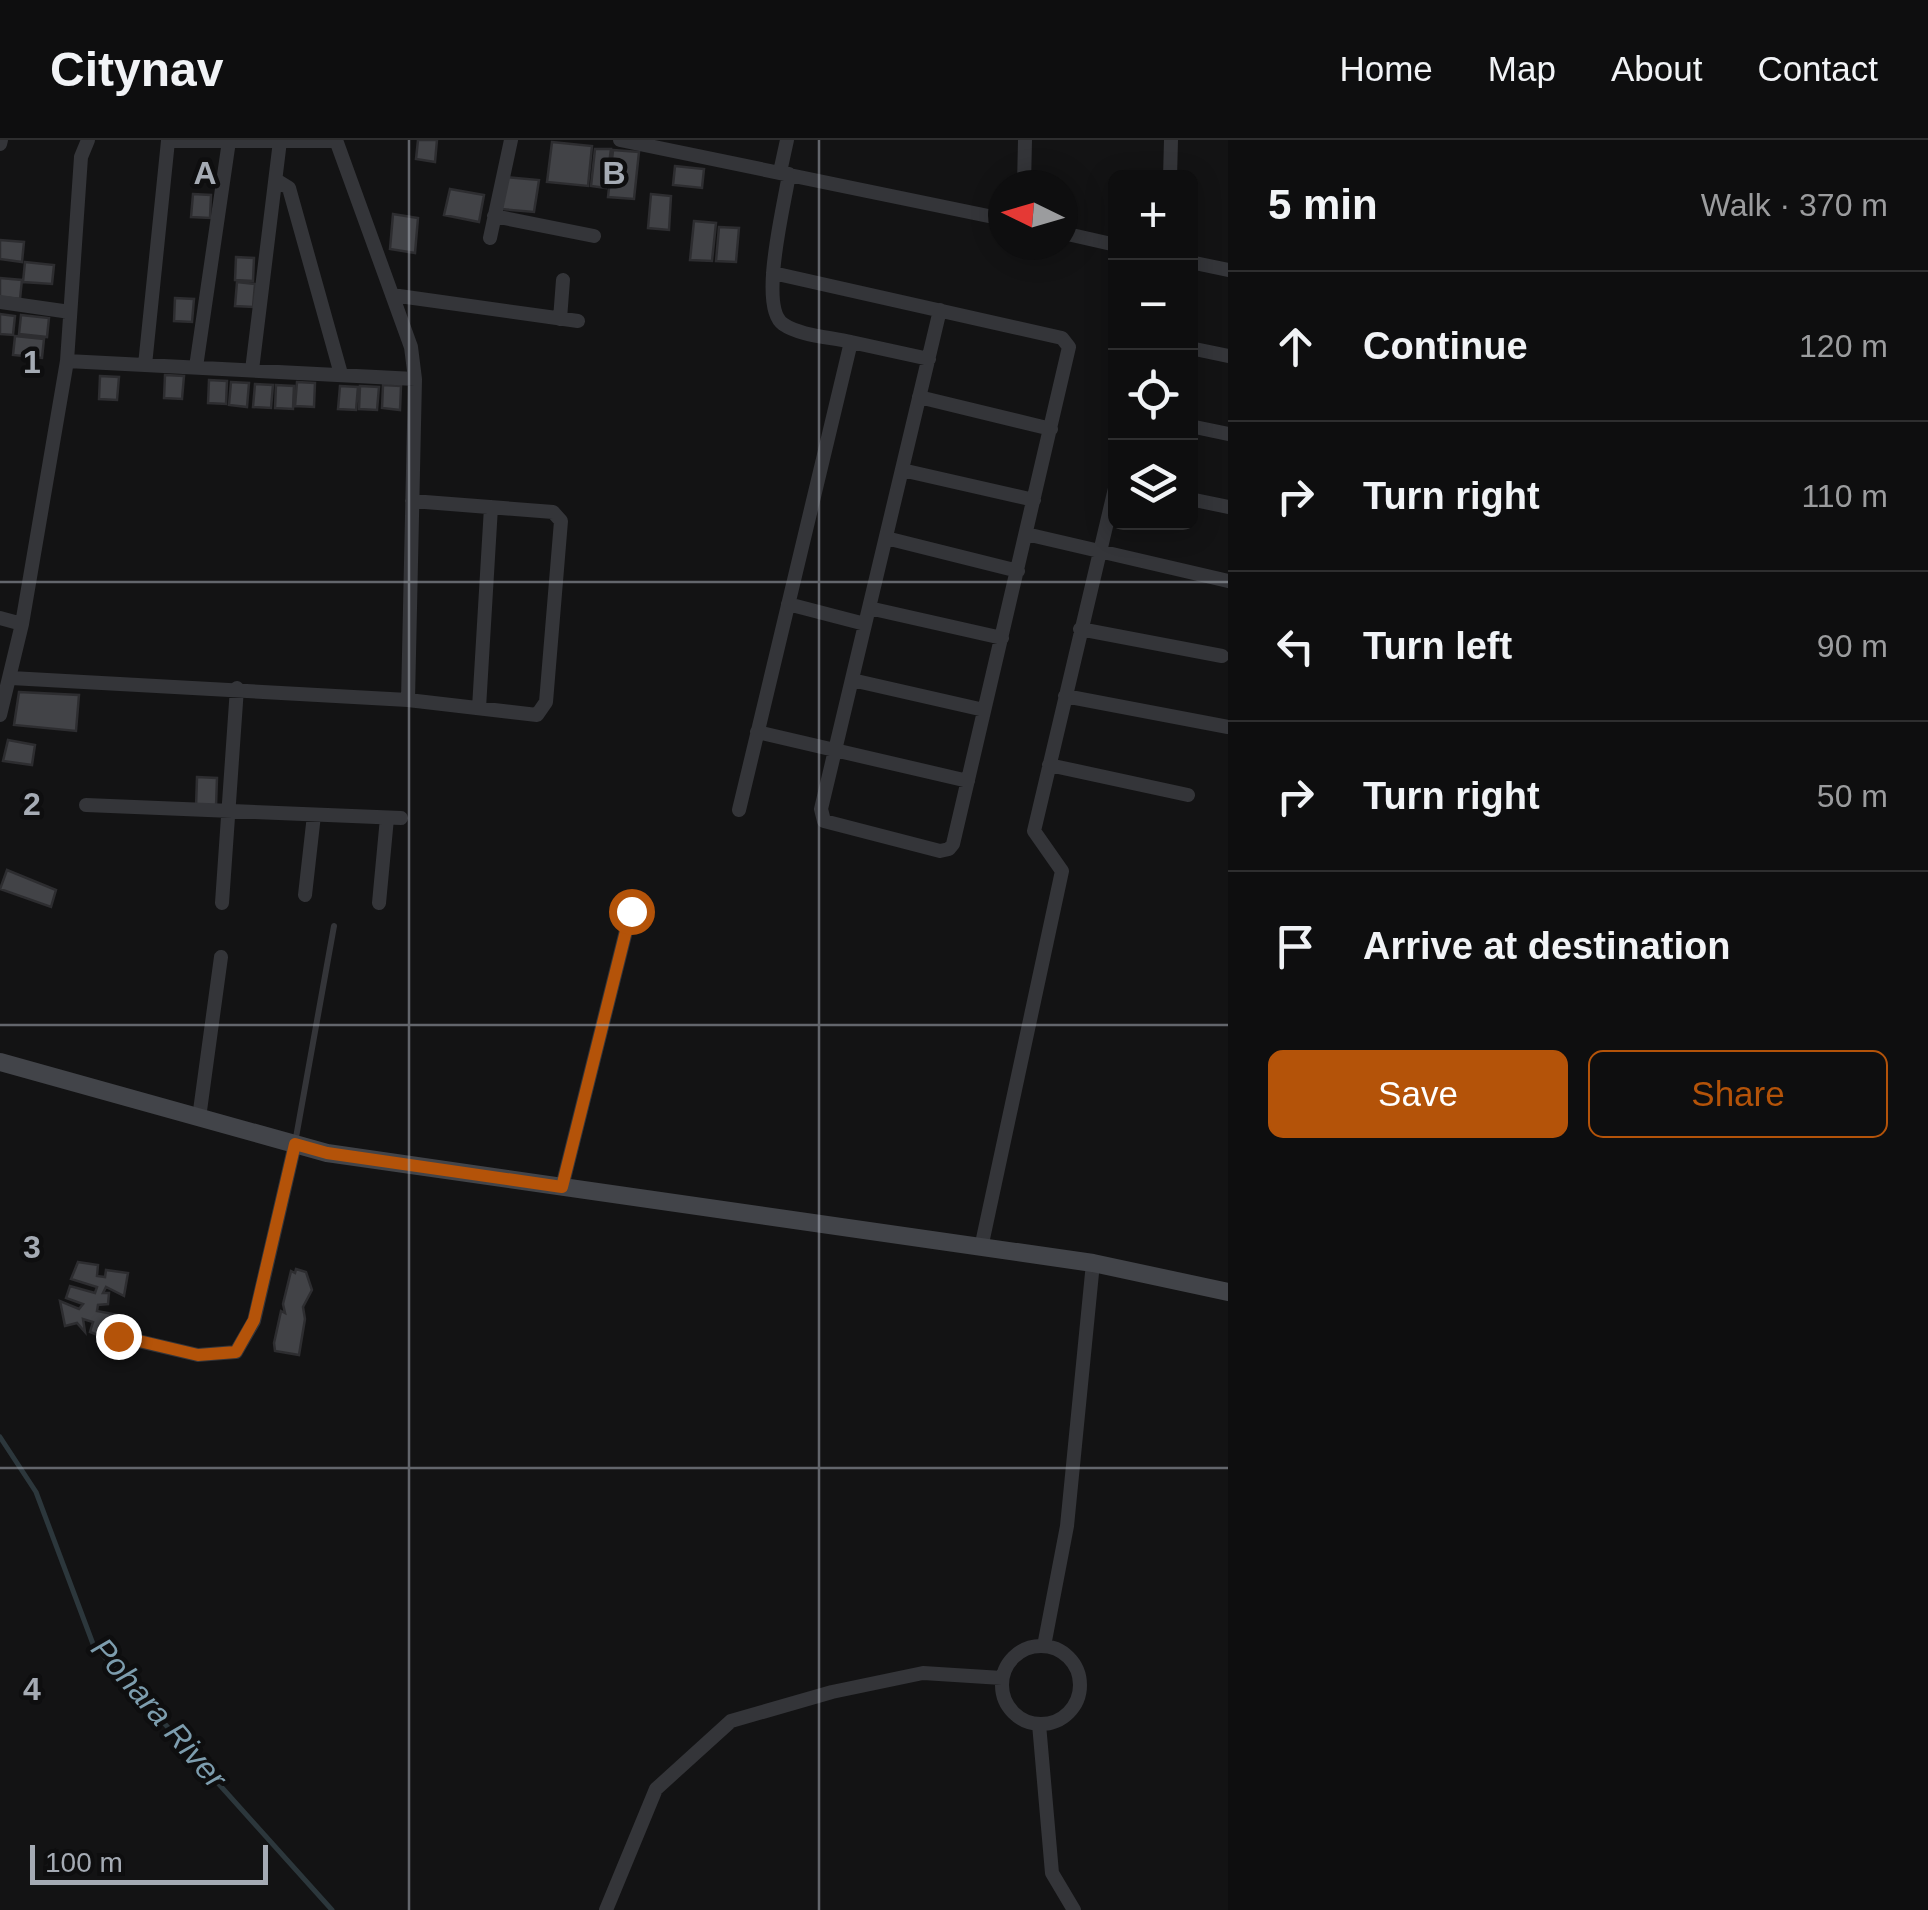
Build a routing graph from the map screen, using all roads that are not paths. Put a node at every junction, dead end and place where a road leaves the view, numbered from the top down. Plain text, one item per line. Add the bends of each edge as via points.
1 (88, 140) edge
2 (510, 140) edge
3 (620, 140) edge
4 (786, 140) edge
5 (1025, 140) edge
6 (1171, 140) edge
7 (168, 141) edge
8 (336, 141) edge
9 (229, 142) edge
10 (280, 142) edge
11 (651, 143) edge
12 (1024, 170) edge
13 (1170, 170) edge
14 (785, 173) junction
15 (276, 180) junction
16 (494, 216) junction
17 (988, 216) edge
18 (594, 236) dead end
19 (1078, 236) edge
20 (490, 238) dead end
21 (1108, 243) edge
22 (1198, 264) edge
23 (1228, 270) edge
24 (774, 273) junction
25 (563, 280) dead end
26 (392, 295) junction
27 (0, 302) edge
28 (940, 310) junction
29 (70, 312) junction
30 (560, 319) junction
31 (578, 321) dead end
32 (851, 342) junction
33 (1198, 350) edge
34 (1228, 356) edge
35 (929, 359) junction
36 (67, 361) junction
37 (145, 365) junction
38 (196, 367) junction
39 (252, 370) junction
40 (342, 374) junction
41 (415, 379) junction
42 (920, 397) junction
43 (1198, 428) edge
44 (1051, 429) junction
45 (1228, 434) edge
46 (902, 470) junction
47 (412, 500) junction
48 (1034, 500) junction
49 (1198, 501) edge
50 (491, 507) junction
51 (1228, 507) edge
52 (1108, 514) edge
53 (1026, 534) junction
54 (886, 538) junction
55 (1098, 552) junction
56 (1018, 571) junction
57 (1228, 581) edge
58 (788, 604) junction
59 (869, 608) junction
60 (0, 618) edge
61 (22, 624) junction
62 (865, 624) junction
63 (1080, 629) junction
64 (1002, 638) junction
65 (1222, 656) dead end
66 (11, 678) junction
67 (852, 680) junction
68 (237, 688) junction
69 (1064, 696) junction
70 (408, 700) junction
71 (479, 708) junction
72 (984, 710) junction
73 (0, 715) edge
74 (1228, 728) edge
75 (757, 732) junction
76 (835, 750) junction
77 (1049, 764) junction
78 (968, 781) junction
79 (1188, 795) dead end
80 (86, 805) dead end
81 (738, 810) dead end
82 (228, 812) junction
83 (314, 815) junction
84 (304, 895) dead end
85 (379, 902) dead end
86 (222, 903) dead end
87 (631, 911) dead end
88 (334, 926) dead end
89 (220, 957) dead end
90 (0, 1062) edge
91 (199, 1118) junction
92 (295, 1144) junction
93 (562, 1187) junction
94 (982, 1248) junction
95 (1093, 1263) junction
96 (1228, 1292) edge
97 (118, 1336) dead end
98 (1044, 1646) junction
99 (1002, 1678) junction
100 (1040, 1724) junction
101 (606, 1910) edge
102 (1074, 1910) edge

1 - 29 street
2 - 16 street
3 - 11 street
4 - 14 street
5 - 12 street
6 - 13 street
7 - 9 street
7 - 37 street
8 - 10 street
8 - 26 street
9 - 10 street
9 - 38 street
10 - 15 street
11 - 14 street
14 - 17 street
14 - 24 street
15 - 39 street
15 - 40 street via 286,184 295,205
16 - 18 street
16 - 20 street
19 - 21 street
22 - 23 street
24 - 28 street
24 - 32 street via 772,300 782,323
25 - 30 street
26 - 30 street
26 - 41 street
27 - 29 street
28 - 35 street
28 - 44 street via 1066,342
29 - 36 street
30 - 31 street
32 - 35 street
32 - 58 street
33 - 34 street
35 - 42 street
36 - 37 street
36 - 61 street
37 - 38 street
38 - 39 street
39 - 40 street
40 - 41 street
41 - 47 street
42 - 44 street
42 - 46 street
43 - 45 street
44 - 48 street
46 - 48 street
46 - 54 street
47 - 50 street
47 - 70 street
48 - 53 street
49 - 51 street
50 - 71 street
50 - 71 street via 554,512 561,521 546,702 537,714
52 - 55 street
53 - 55 street
53 - 56 street
54 - 56 street
54 - 59 street
55 - 57 street
55 - 63 street
56 - 64 street
58 - 62 street
58 - 75 street
59 - 62 street
59 - 64 street
60 - 61 street
61 - 66 street
62 - 67 street
63 - 65 street
63 - 69 street
64 - 72 street
66 - 68 street
66 - 73 street
67 - 72 street
67 - 76 street
68 - 70 street
68 - 82 street
69 - 74 street
69 - 77 street
70 - 71 street
72 - 78 street
75 - 76 street
75 - 81 street
76 - 78 street
76 - 78 street via 824,821 940,851 953,844
77 - 79 street
77 - 94 street via 1034,831 1062,871
80 - 82 street
82 - 83 street
82 - 86 street
83 - 84 street
83 - 85 street via 394,818
87 - 93 street
88 - 92 lane
89 - 91 street
90 - 91 street
91 - 92 street
92 - 93 street
92 - 97 street via 254,1320 236,1352 198,1355
93 - 94 street
94 - 95 street
95 - 96 street
95 - 98 street via 1067,1526
98 - 99 street via 1022,1651
98 - 100 street via 1068,1657 1079,1694 1064,1716
99 - 100 street via 1006,1704 1026,1722
99 - 101 street via 924,1674 732,1720 656,1789
100 - 102 street via 1052,1872

